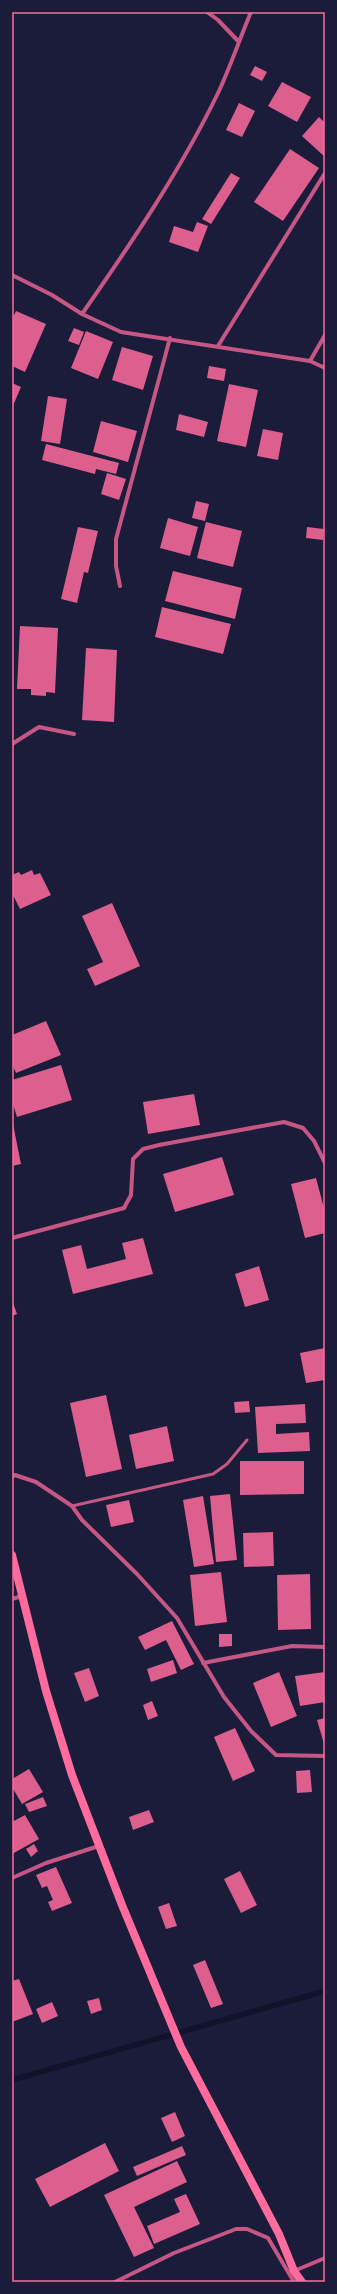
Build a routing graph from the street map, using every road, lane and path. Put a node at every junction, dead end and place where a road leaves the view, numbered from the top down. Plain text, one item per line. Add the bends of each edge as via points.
1 (208, 12) edge
2 (251, 12) edge
3 (239, 42) junction
4 (325, 173) edge
5 (12, 275) edge
6 (82, 314) junction
7 (325, 335) edge
8 (170, 338) junction
9 (218, 346) junction
10 (310, 361) junction
11 (325, 368) edge
12 (120, 586) dead end
13 (74, 734) dead end
14 (12, 744) edge
15 (325, 1163) edge
16 (12, 1238) edge
17 (247, 1440) dead end
18 (12, 1477) edge
19 (72, 1506) junction
20 (12, 1555) edge
21 (22, 1596) junction
22 (12, 1599) edge
23 (325, 1647) edge
24 (203, 1663) junction
25 (325, 1756) edge
26 (99, 1846) junction
27 (12, 1878) edge
28 (325, 2258) edge
29 (294, 2272) junction
30 (115, 2282) edge
31 (294, 2282) edge
32 (302, 2282) edge

1 - 3 street
2 - 3 street
3 - 6 street via 219,90 154,209
4 - 9 street
5 - 6 street
6 - 8 street via 121,332
7 - 10 street
8 - 9 street
8 - 12 street via 116,539 116,566
9 - 10 street
10 - 11 street
13 - 14 street via 39,727
15 - 16 street via 314,1141 303,1128 284,1122 159,1145 143,1149 133,1159 131,1195 124,1208
17 - 19 lane via 227,1464 213,1474
18 - 19 street via 15,1475 36,1482
19 - 24 street via 82,1520 137,1574 176,1618
20 - 21 main road
21 - 22 street
21 - 26 main road via 48,1698 72,1775
23 - 24 street via 292,1646
24 - 25 street via 224,1697 251,1731 276,1755
26 - 27 street via 46,1863
26 - 29 main road via 181,2047 279,2234
28 - 29 street
29 - 32 main road
30 - 31 street via 174,2252 236,2229 248,2229 268,2238

